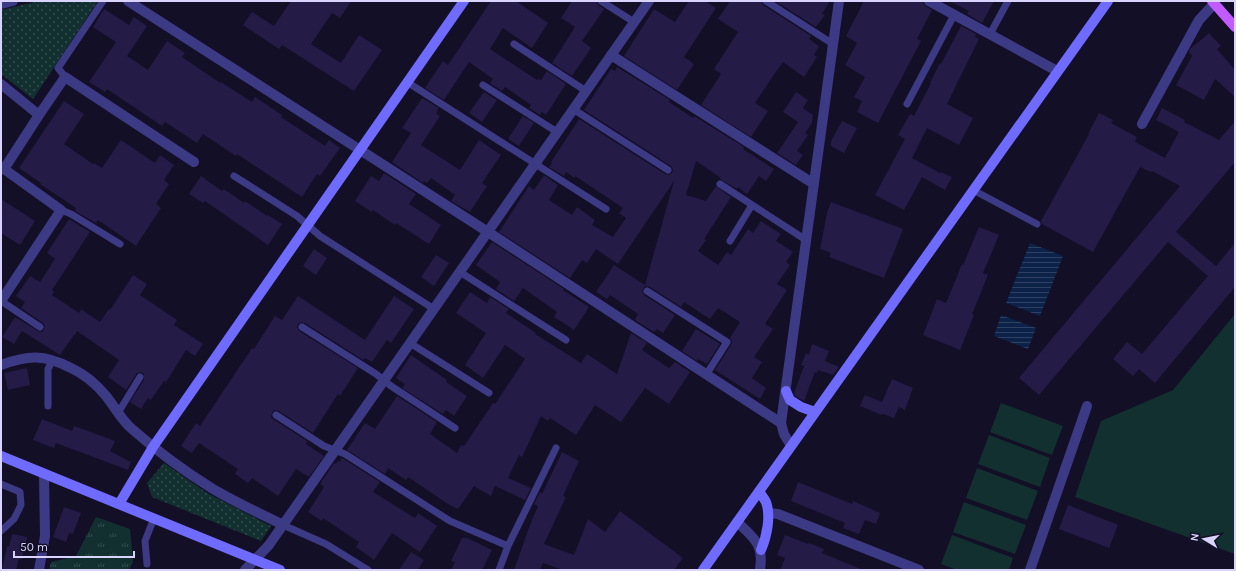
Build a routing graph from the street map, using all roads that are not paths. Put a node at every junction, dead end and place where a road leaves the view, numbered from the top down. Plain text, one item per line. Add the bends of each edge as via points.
1 (13, 1) edge
2 (104, 1) edge
3 (128, 1) edge
4 (464, 1) edge
5 (601, 1) edge
6 (649, 1) edge
7 (766, 1) edge
8 (839, 1) edge
9 (929, 1) edge
10 (1008, 1) edge
11 (1108, 1) edge
12 (1213, 2) edge
13 (1, 4) edge
14 (954, 15) junction
15 (634, 22) junction
16 (1235, 27) edge
17 (990, 34) junction
18 (514, 44) dead end
19 (833, 44) junction
20 (611, 55) junction
21 (1057, 71) junction
22 (65, 77) junction
23 (407, 82) junction
24 (1, 84) edge
25 (483, 85) dead end
26 (586, 91) junction
27 (907, 104) dead end
28 (573, 109) junction
29 (39, 115) junction
30 (1142, 124) dead end
31 (557, 132) junction
32 (360, 150) junction
33 (194, 162) dead end
34 (535, 164) junction
35 (668, 170) dead end
36 (234, 176) dead end
37 (720, 184) dead end
38 (814, 184) junction
39 (973, 190) junction
40 (752, 205) junction
41 (606, 209) dead end
42 (61, 210) junction
43 (1037, 224) dead end
44 (308, 225) junction
45 (488, 232) junction
46 (806, 240) junction
47 (730, 241) dead end
48 (120, 244) dead end
49 (460, 272) junction
50 (647, 291) dead end
51 (1, 301) edge
52 (434, 309) junction
53 (40, 327) dead end
54 (302, 327) dead end
55 (566, 340) dead end
56 (410, 343) junction
57 (53, 360) junction
58 (1, 364) edge
59 (706, 374) junction
60 (140, 377) dead end
61 (384, 381) junction
62 (786, 391) junction
63 (489, 393) dead end
64 (48, 406) dead end
65 (1087, 406) dead end
66 (815, 412) junction
67 (118, 413) junction
68 (276, 415) dead end
69 (781, 423) junction
70 (456, 428) dead end
71 (791, 446) junction
72 (153, 447) junction
73 (556, 448) dead end
74 (335, 450) junction
75 (1, 456) edge
76 (44, 474) junction
77 (1, 484) edge
78 (759, 491) junction
79 (119, 504) junction
80 (768, 513) junction
81 (154, 518) junction
82 (737, 522) junction
83 (282, 525) junction
84 (1, 531) edge
85 (508, 546) junction
86 (761, 550) junction
87 (255, 559) junction
88 (147, 564) dead end
89 (39, 570) edge
90 (244, 570) edge
91 (280, 570) edge
92 (368, 570) edge
93 (499, 570) edge
94 (702, 570) edge
95 (760, 570) edge
96 (919, 570) edge
97 (1030, 570) edge

1 - 13 street
2 - 22 lane via 58,68
3 - 32 street
4 - 23 street
5 - 15 lane
6 - 15 street
7 - 19 lane
8 - 19 street
9 - 14 street
10 - 17 lane
11 - 21 street
12 - 16 main road
12 - 30 street via 1199,20
14 - 17 street
14 - 27 lane
15 - 20 street
17 - 21 street
18 - 26 lane
19 - 38 street
20 - 26 street
20 - 38 street
21 - 39 street
22 - 29 street
22 - 33 street
23 - 32 street
23 - 34 lane
24 - 29 street
25 - 31 lane
26 - 28 street
28 - 31 street
28 - 35 lane
29 - 42 street via 4,169
31 - 34 street
32 - 44 street
32 - 45 street
34 - 41 lane
34 - 45 street
36 - 44 lane
37 - 40 lane
38 - 46 street
39 - 43 lane
39 - 66 street
40 - 46 lane
40 - 47 lane
42 - 48 lane
42 - 51 street
44 - 52 lane via 320,236
44 - 72 street
45 - 49 street
45 - 59 street
46 - 62 street
49 - 52 street
49 - 55 lane
50 - 59 lane via 728,342
51 - 53 lane
52 - 56 street
54 - 61 lane
56 - 61 street
56 - 63 lane
57 - 58 street via 37,357 19,358
57 - 64 lane via 48,369
57 - 67 street via 89,380 106,396
59 - 69 street
60 - 67 lane
61 - 70 lane
61 - 74 street
62 - 66 street via 790,400
62 - 69 street
65 - 97 street
66 - 71 street
67 - 72 street via 130,428
68 - 74 lane via 324,446
69 - 71 street
71 - 78 street
72 - 79 street
72 - 83 street via 213,489
73 - 85 lane
74 - 83 street
74 - 85 lane via 450,521
75 - 76 street
76 - 79 street
76 - 89 street via 45,536
77 - 84 lane via 20,492 20,505 14,519
78 - 80 street via 766,501
78 - 82 street
79 - 81 street
80 - 86 street via 765,540
80 - 96 street via 778,514
81 - 87 street
81 - 88 lane via 145,541
82 - 86 street
82 - 94 street
83 - 87 street via 269,545
83 - 92 lane via 326,544
85 - 93 lane
86 - 95 street
87 - 90 street
87 - 91 street

